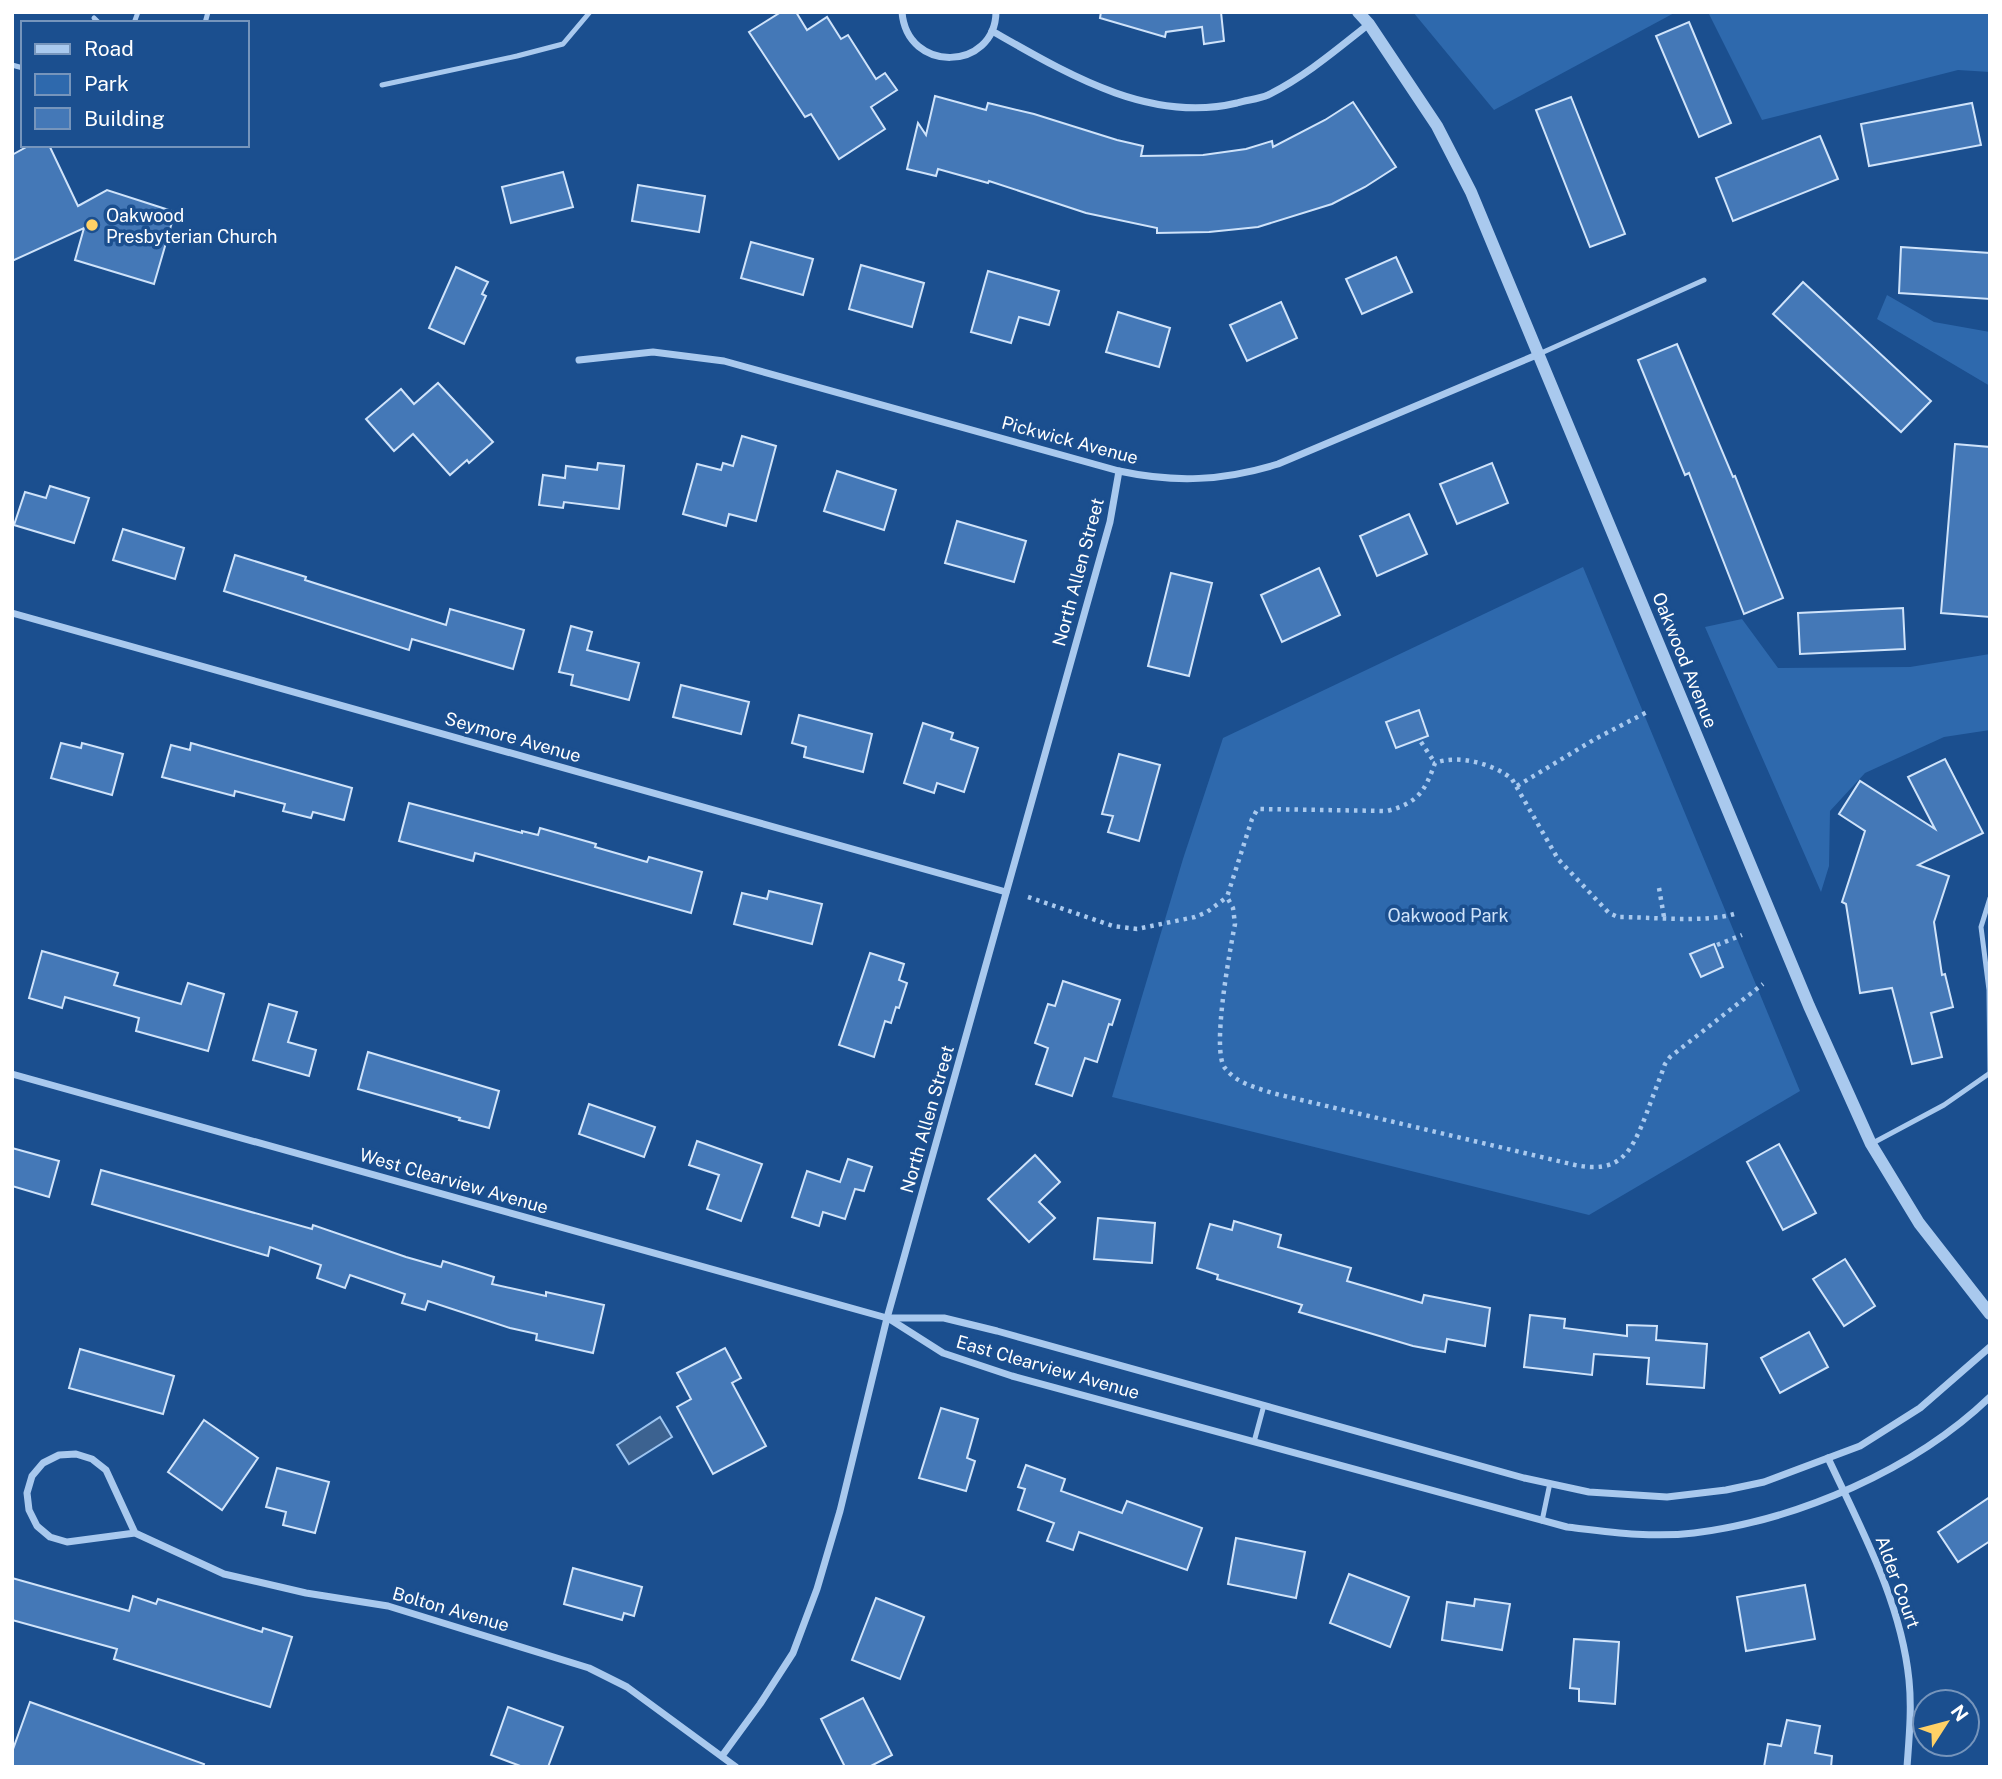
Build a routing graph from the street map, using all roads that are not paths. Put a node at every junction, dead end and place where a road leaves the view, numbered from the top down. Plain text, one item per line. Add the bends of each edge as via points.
1 (590, 12) edge
2 (902, 12) edge
3 (996, 12) edge
4 (1358, 12) edge
5 (94, 18) dead end
6 (97, 21) edge
7 (1369, 24) junction
8 (992, 31) junction
9 (382, 85) dead end
10 (1704, 280) dead end
11 (1539, 354) junction
12 (579, 360) dead end
13 (1119, 471) junction
14 (12, 613) edge
15 (1006, 892) junction
16 (1990, 898) edge
17 (1990, 1073) edge
18 (12, 1074) edge
19 (1871, 1144) junction
20 (1990, 1314) edge
21 (887, 1318) junction
22 (1990, 1347) edge
23 (1990, 1398) edge
24 (1264, 1405) junction
25 (1254, 1441) junction
26 (1828, 1458) junction
27 (1550, 1483) junction
28 (1843, 1491) junction
29 (1542, 1521) junction
30 (135, 1533) junction
31 (722, 1756) junction
32 (736, 1767) edge
33 (1907, 1767) edge

1 - 9 lane via 563,44
2 - 8 street via 910,38 937,57 969,54
3 - 8 street
4 - 7 street, Oakwood Avenue
5 - 6 lane
7 - 8 street via 1312,70 1265,96 1221,107 1184,108 1123,96 1053,66
7 - 11 street, Oakwood Avenue via 1437,126 1471,192
10 - 11 lane
11 - 13 street, Pickwick Avenue via 1250,473 1172,479
11 - 19 street, Oakwood Avenue via 1809,1006
12 - 13 street, Pickwick Avenue via 653,352 724,361
13 - 15 street, North Allen Street via 1110,522
14 - 15 street, Seymore Avenue
15 - 21 street, North Allen Street
16 - 17 lane via 1981,927 1989,990
17 - 19 lane via 1944,1105
18 - 21 street, West Clearview Avenue
19 - 20 street, Oakwood Avenue via 1919,1223
21 - 24 street, East Clearview Avenue via 944,1318
21 - 25 street, East Clearview Avenue via 943,1353
21 - 31 street, North Allen Street via 840,1511 793,1653
22 - 26 street, East Clearview Avenue via 1920,1408 1860,1446
23 - 28 street, East Clearview Avenue via 1908,1459
24 - 25 lane
24 - 27 street, East Clearview Avenue
25 - 29 street, East Clearview Avenue
26 - 27 street, East Clearview Avenue via 1764,1482 1667,1497 1589,1492
26 - 28 street, Alder Court
27 - 29 lane
28 - 29 street, East Clearview Avenue via 1763,1521 1693,1533 1638,1536
28 - 33 street, Alder Court via 1897,1616 1909,1683
30 - 30 street via 106,1470 92,1459 59,1455 43,1463 32,1476 29,1510 37,1526 50,1536 67,1542
30 - 31 street, Bolton Avenue via 225,1574 388,1606 589,1668 627,1687
31 - 32 street, Bolton Avenue

